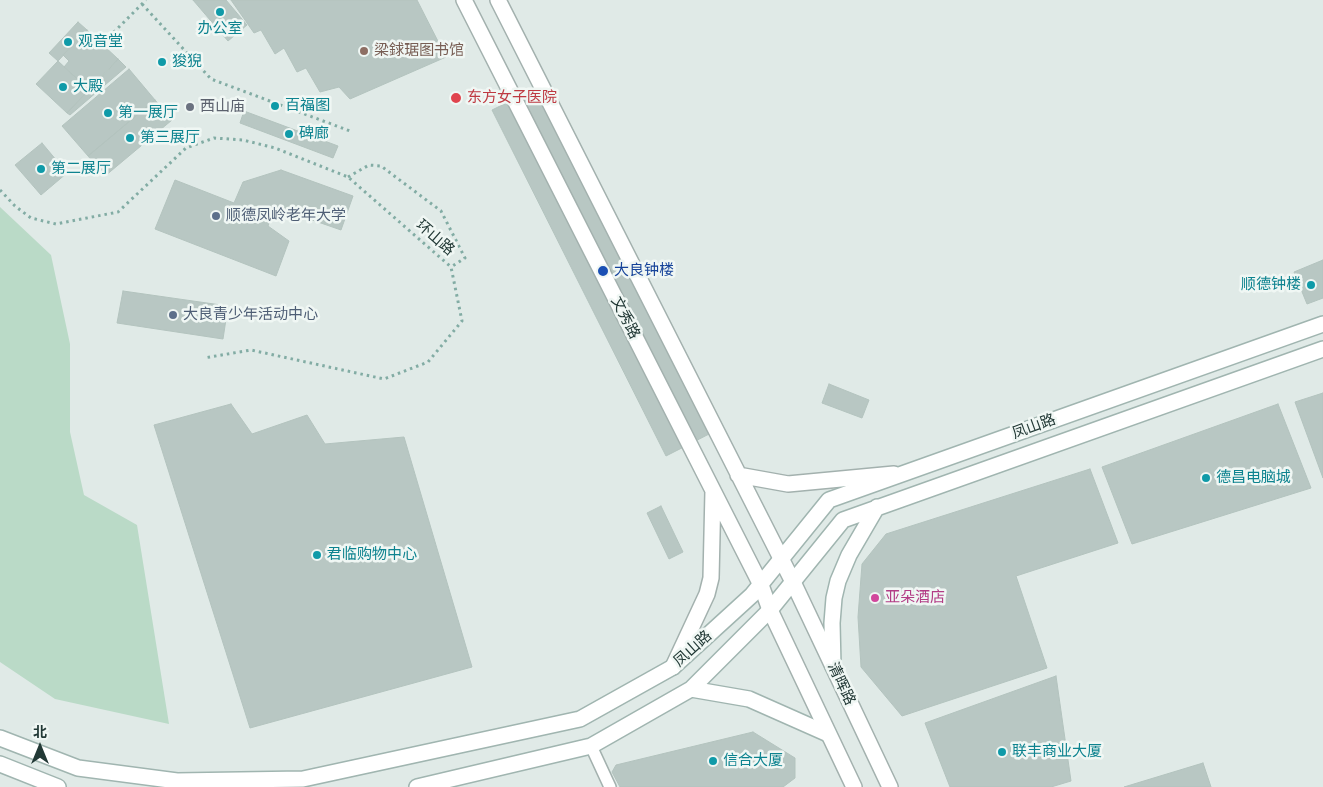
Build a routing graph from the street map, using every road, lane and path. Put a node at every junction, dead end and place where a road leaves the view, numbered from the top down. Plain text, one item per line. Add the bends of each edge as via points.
1 (146, 0) edge
2 (464, 0) edge
3 (498, 0) edge
4 (142, 4) junction
5 (109, 37) dead end
6 (350, 131) dead end
7 (348, 177) junction
8 (0, 190) edge
9 (451, 267) junction
10 (1323, 324) edge
11 (1323, 349) edge
12 (204, 358) dead end
13 (906, 473) junction
14 (738, 475) junction
15 (713, 490) junction
16 (878, 507) junction
17 (781, 559) junction
18 (793, 582) junction
19 (761, 585) junction
20 (770, 610) junction
21 (833, 666) junction
22 (673, 668) junction
23 (691, 689) junction
24 (828, 734) junction
25 (0, 738) edge
26 (591, 746) junction
27 (0, 764) edge
28 (58, 787) edge
29 (417, 787) edge
30 (610, 787) edge
31 (854, 787) edge
32 (890, 787) edge

1 - 4 path
2 - 15 main road, 文秀路
3 - 14 main road, 文秀路
4 - 5 path
4 - 6 path via 211,79
7 - 8 path, 环山路 via 276,148 243,140 214,138 186,148 118,212 56,224 31,218
7 - 9 path, 环山路
7 - 9 path via 369,165 381,166 440,211 465,258
9 - 12 path, 环山路 via 462,321 428,362 384,379 251,350
10 - 13 main road, 凤山路
11 - 16 main road, 凤山路
13 - 14 main road via 788,484
13 - 17 main road, 凤山路 via 829,500
14 - 17 main road, 文秀路
15 - 19 main road, 文秀路
15 - 22 main road via 711,578 707,594
16 - 18 main road, 凤山路 via 843,520
16 - 21 main road via 849,555 838,581 832,622
17 - 18 main road, 文秀路
17 - 19 main road, 凤山路
18 - 20 main road, 凤山路
18 - 21 main road, 清晖路
19 - 20 main road, 文秀路
19 - 22 main road, 凤山路
20 - 23 main road, 凤山路
20 - 24 main road
21 - 32 main road, 清晖路
22 - 25 main road, 凤山路 via 580,719 304,779 177,781 78,768
23 - 24 main road via 749,700
23 - 26 main road, 凤山路
24 - 31 main road
26 - 29 main road, 凤山路
26 - 30 lane
27 - 28 main road

